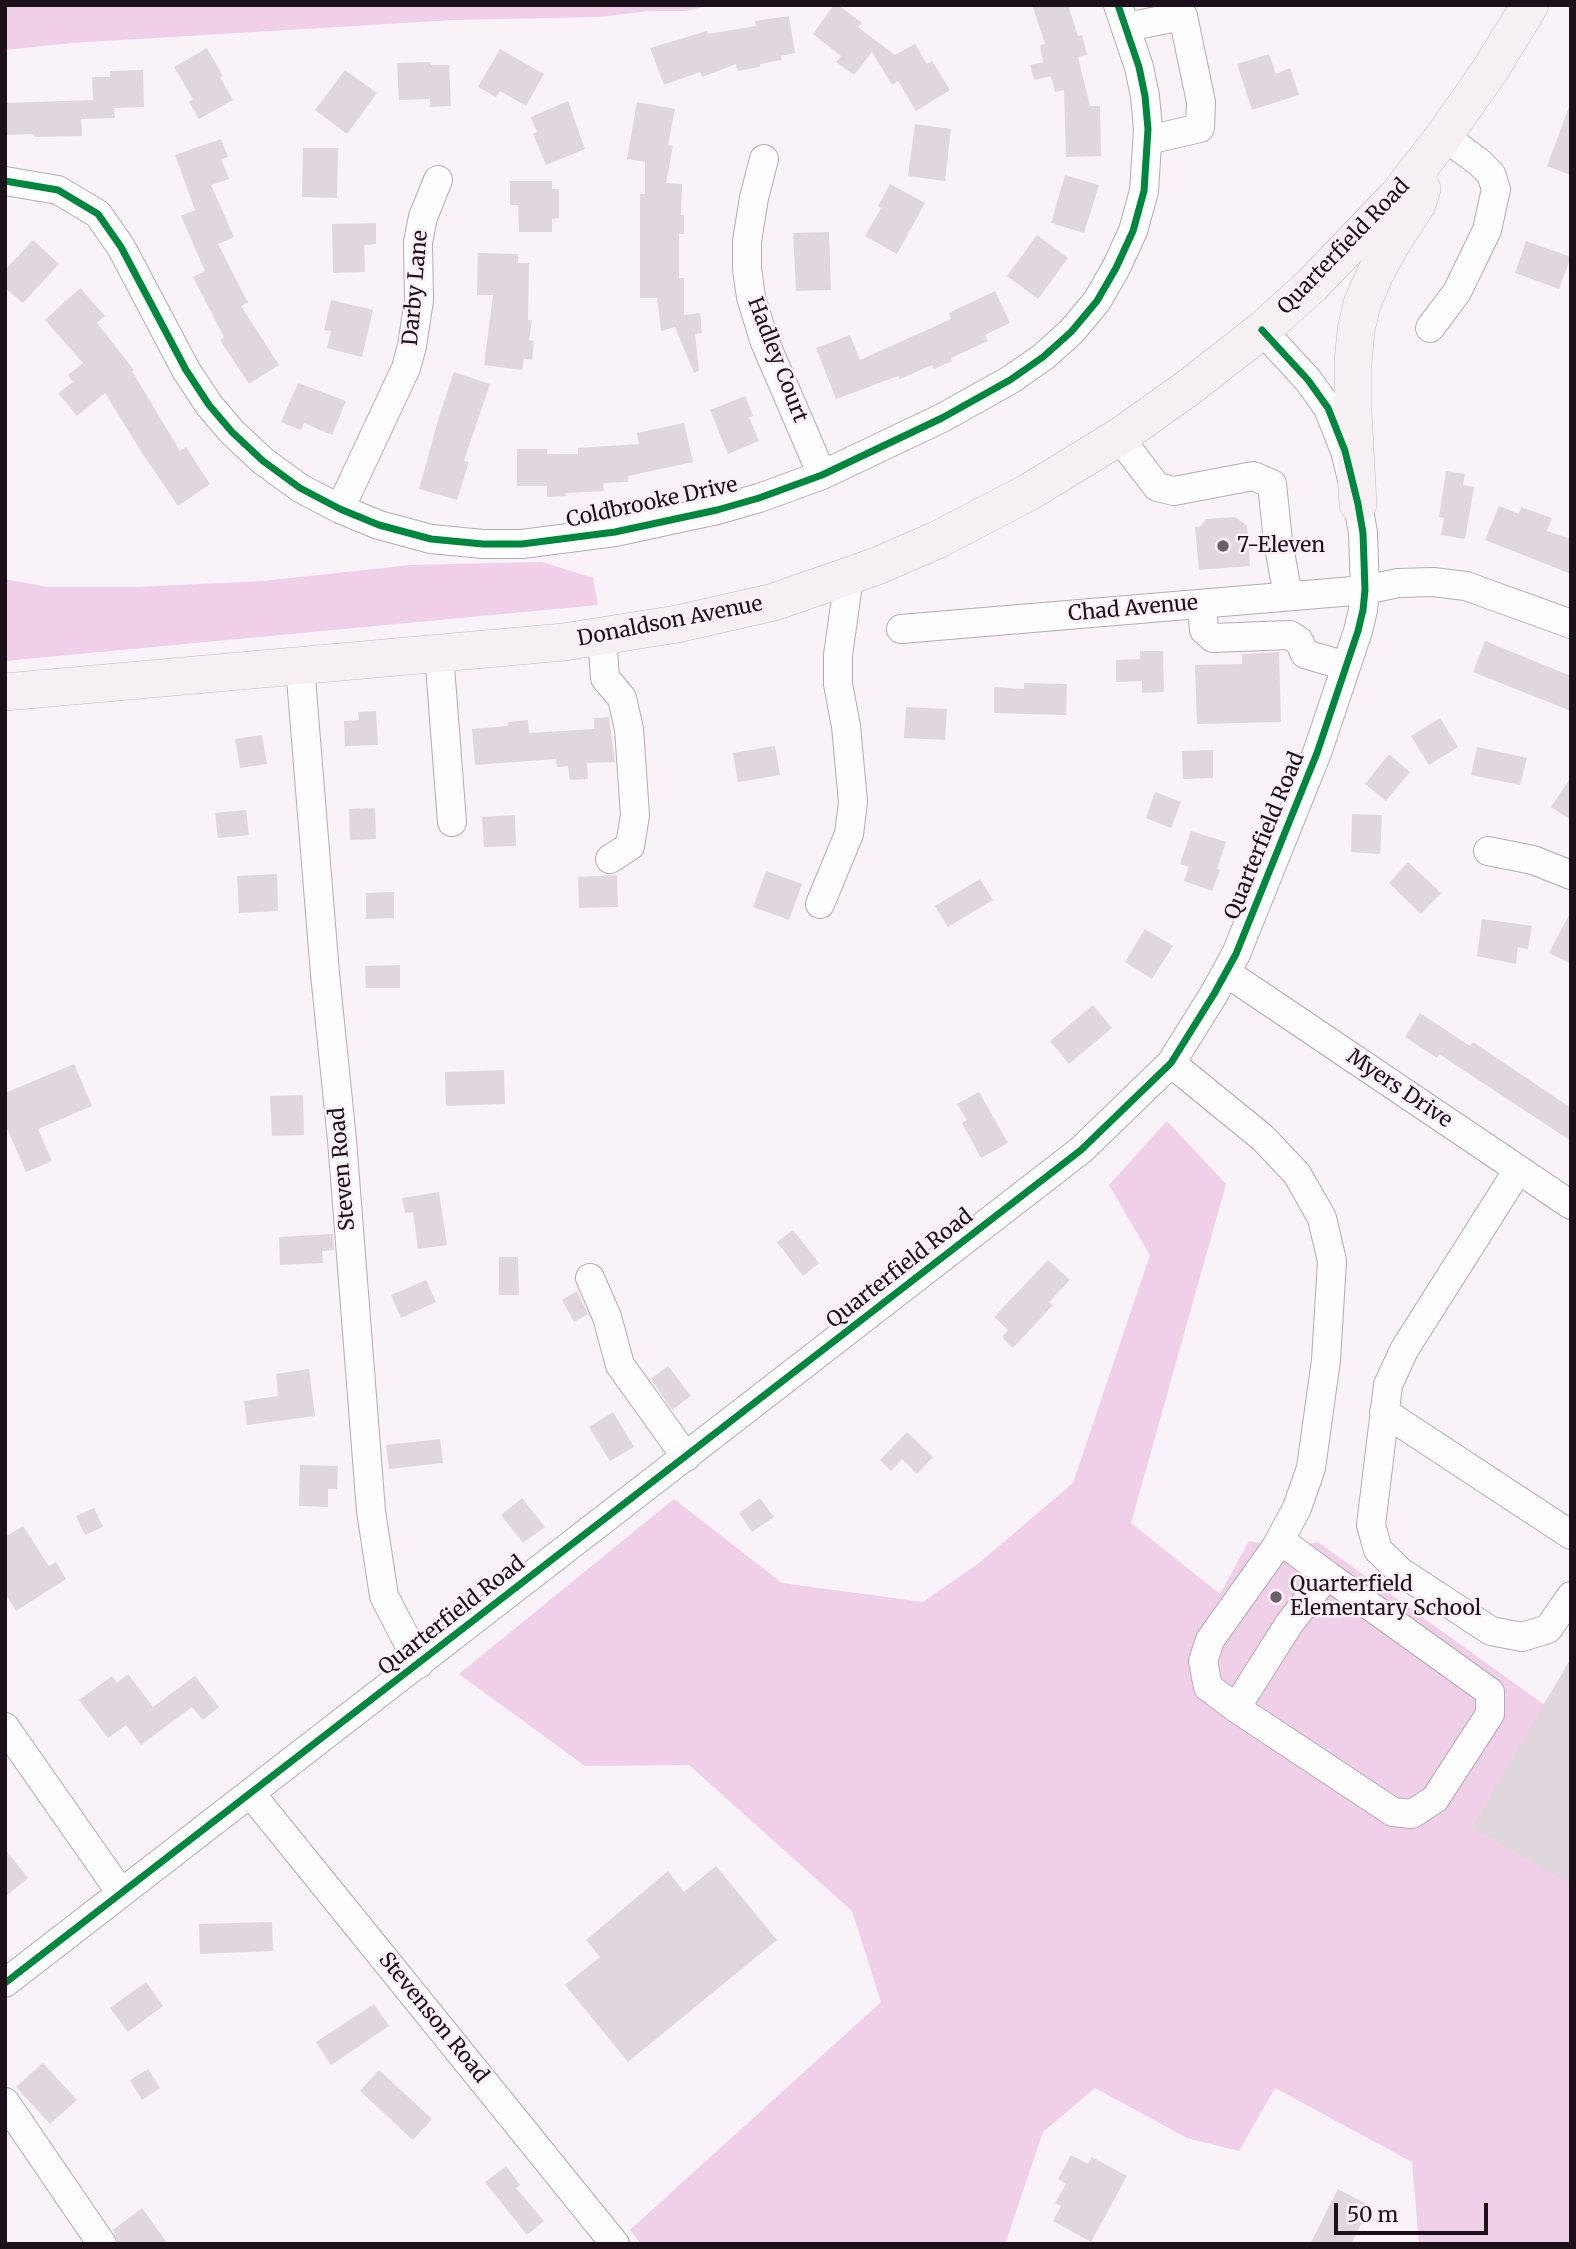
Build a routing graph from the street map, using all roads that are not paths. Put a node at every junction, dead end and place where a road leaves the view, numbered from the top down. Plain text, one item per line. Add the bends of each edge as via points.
1 (1530, 5) edge
2 (1122, 16) edge
3 (1148, 139) junction
4 (1438, 143) junction
5 (764, 159) dead end
6 (438, 180) dead end
7 (5, 181) edge
8 (1430, 328) dead end
9 (1262, 330) junction
10 (1119, 437) junction
11 (822, 475) junction
12 (1358, 504) junction
13 (340, 509) junction
14 (849, 577) junction
15 (1365, 590) junction
16 (1288, 596) junction
17 (1202, 604) junction
18 (1571, 624) edge
19 (901, 629) dead end
20 (602, 636) junction
21 (439, 653) junction
22 (300, 666) junction
23 (1346, 666) junction
24 (5, 692) edge
25 (452, 822) dead end
26 (1488, 851) dead end
27 (610, 859) dead end
28 (1571, 875) edge
29 (820, 904) dead end
30 (1227, 973) junction
31 (1171, 1063) junction
32 (1518, 1170) junction
33 (1571, 1205) edge
34 (590, 1278) dead end
35 (1384, 1412) junction
36 (686, 1457) junction
37 (1571, 1535) edge
38 (1280, 1540) junction
39 (1327, 1575) junction
40 (1571, 1596) edge
41 (419, 1664) junction
42 (1236, 1708) junction
43 (5, 1727) edge
44 (251, 1794) junction
45 (121, 1893) junction
46 (5, 1983) edge
47 (5, 2102) edge
48 (102, 2244) edge
49 (615, 2244) edge

1 - 4 main road, Quarterfield Road
2 - 3 street, Coldbrooke Drive via 1139,67
2 - 3 street via 1183,16 1200,102 1200,128
3 - 11 street, Coldbrooke Drive via 1144,191 1133,231 1097,301 1071,332 1010,380
4 - 8 street via 1486,168 1496,189 1487,230 1474,259
4 - 9 main road, Quarterfield Road via 1359,237
4 - 12 main road via 1417,204 1362,304 1353,362
5 - 11 street, Hadley Court via 747,241 751,297 764,340
6 - 13 street, Darby Lane via 418,242 418,311 406,368
7 - 13 street, Coldbrooke Drive via 58,190 98,214 209,405 263,461
9 - 10 main road, Donaldson Avenue
9 - 12 street, Quarterfield Road via 1328,408
10 - 14 main road, Donaldson Avenue via 960,528
10 - 16 street via 1157,487 1174,491 1253,476 1272,484
11 - 13 street, Coldbrooke Drive via 759,498 667,522 522,544 431,539
12 - 15 street, Quarterfield Road
14 - 20 main road, Donaldson Avenue via 762,604
14 - 29 street via 838,684 852,802 849,834
15 - 16 street, Chad Avenue
15 - 18 street, Chad Avenue via 1398,583 1466,586
15 - 23 street, Quarterfield Road via 1359,631
16 - 17 street, Chad Avenue
17 - 19 street, Chad Avenue
17 - 23 street via 1204,630 1213,638 1290,635 1305,654
20 - 21 main road, Donaldson Avenue
20 - 27 street via 605,678 622,698 629,729 635,815 630,846
21 - 22 main road, Donaldson Avenue
21 - 25 street
22 - 24 main road, Donaldson Avenue
22 - 41 street, Steven Road via 371,1511 384,1596
23 - 30 street, Quarterfield Road via 1291,821
26 - 28 street via 1532,860
30 - 31 street, Quarterfield Road
30 - 32 street, Myers Drive
31 - 36 street, Quarterfield Road via 1081,1150
31 - 38 street via 1263,1138 1297,1174 1322,1218 1332,1261 1326,1360 1311,1468
32 - 33 street, Myers Drive
32 - 35 street via 1404,1350 1388,1385
34 - 36 street via 620,1365
35 - 37 street
35 - 40 street via 1371,1525 1378,1550 1401,1572 1491,1631 1521,1637 1548,1629
36 - 41 street, Quarterfield Road
38 - 39 street
38 - 42 street via 1210,1640 1203,1661 1208,1687
39 - 42 street via 1289,1624
39 - 42 street via 1490,1692 1490,1714 1435,1799 1412,1814 1393,1812
41 - 44 street, Quarterfield Road
43 - 45 street
44 - 45 street, Quarterfield Road
44 - 49 street, Stevenson Road
45 - 46 street, Quarterfield Road
47 - 48 street

